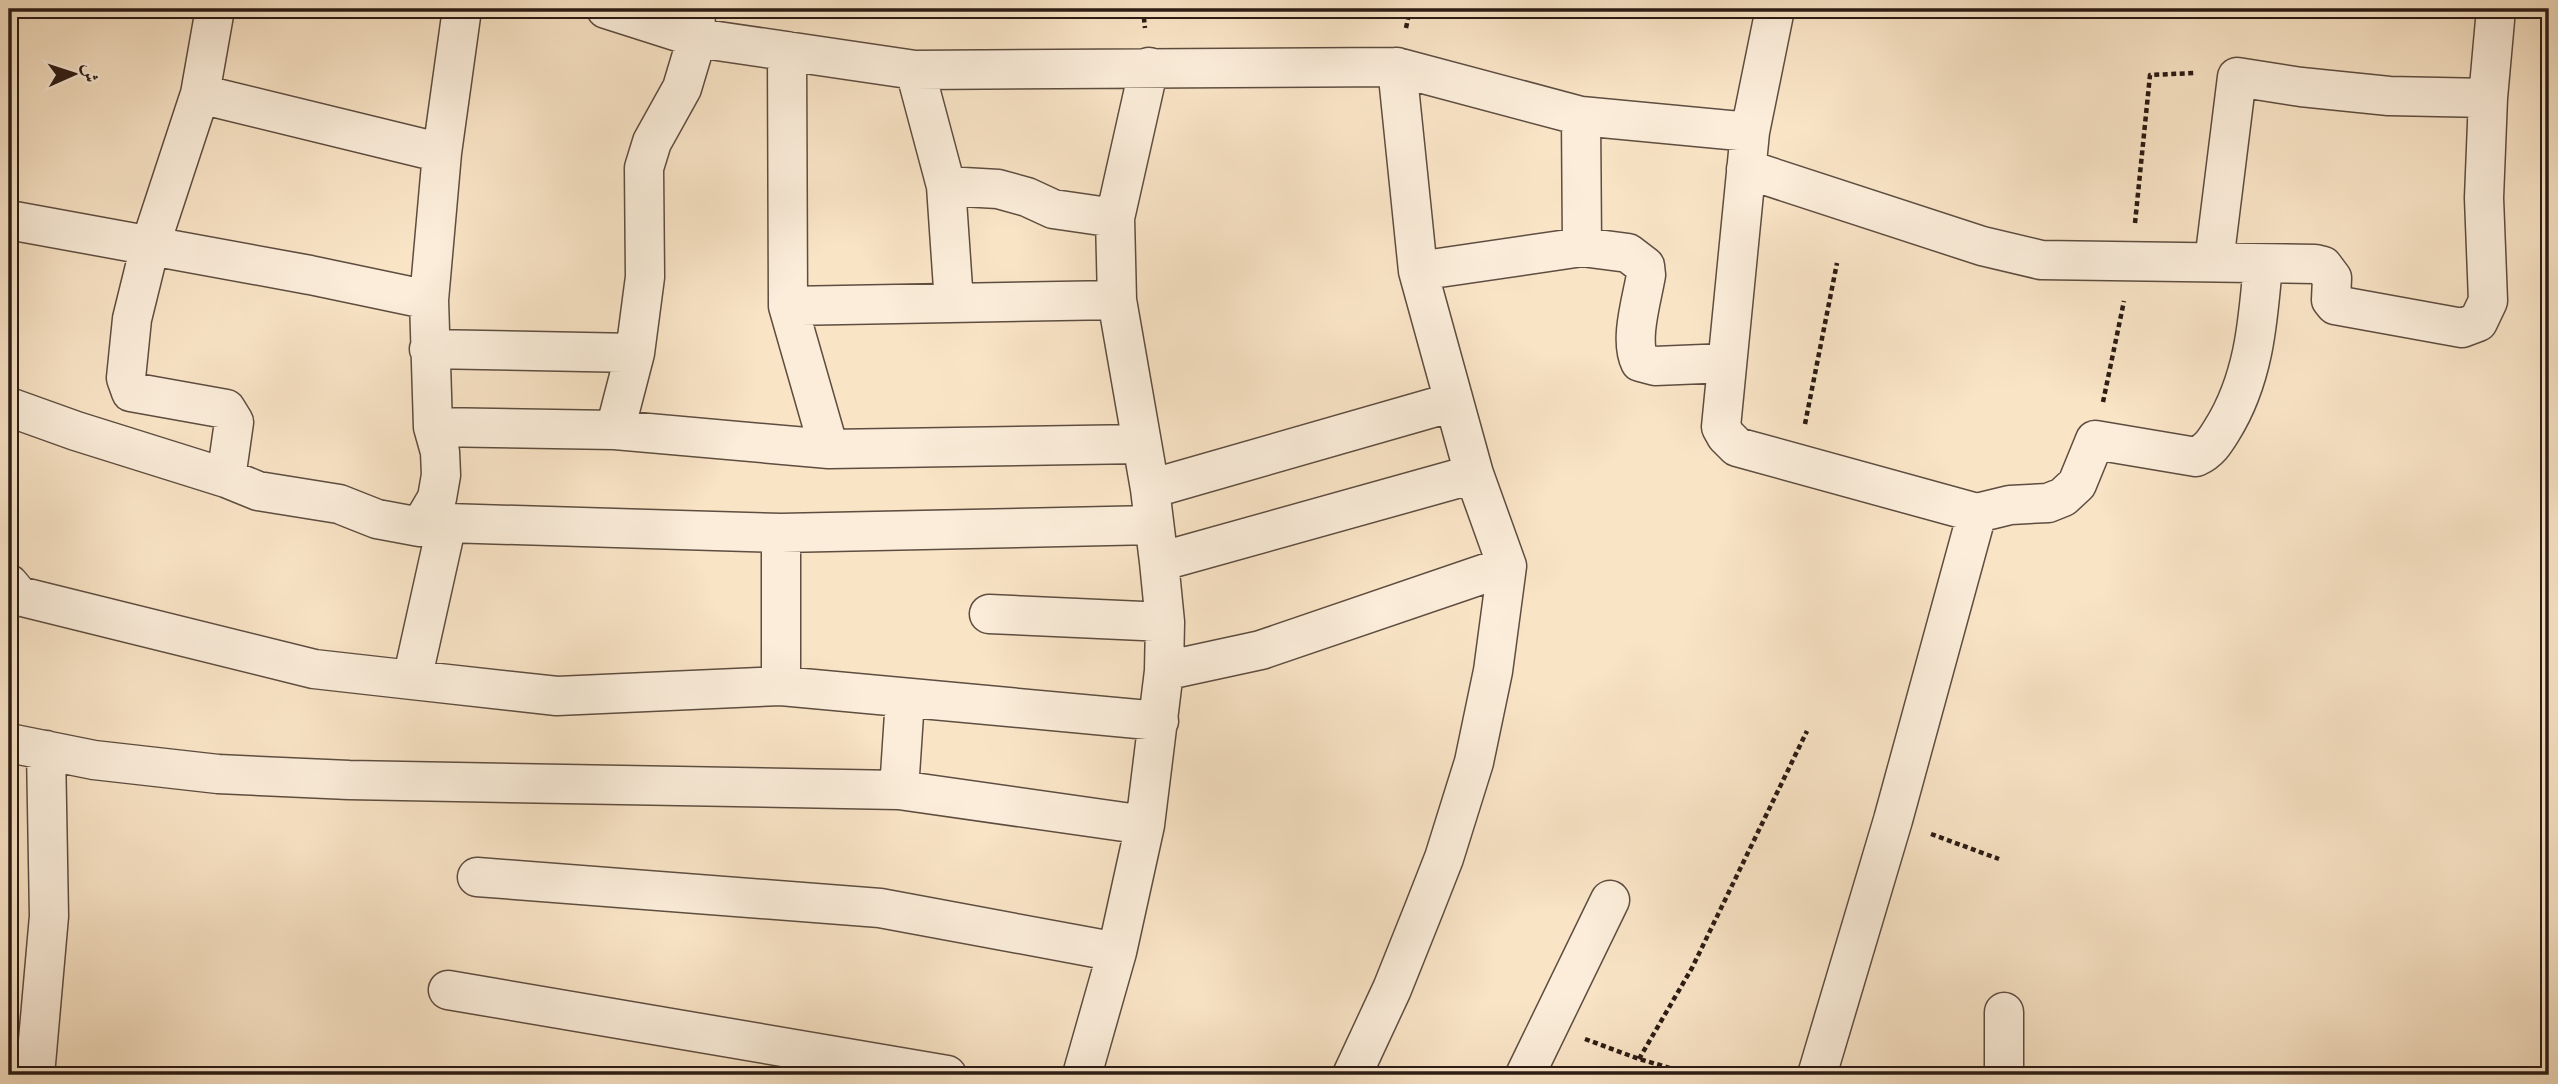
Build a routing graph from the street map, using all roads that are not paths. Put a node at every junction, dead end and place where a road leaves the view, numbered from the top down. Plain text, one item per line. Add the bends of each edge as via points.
1 (215, 9) edge
2 (462, 9) edge
3 (606, 9) edge
4 (1775, 9) edge
5 (2496, 9) edge
6 (696, 23) edge
7 (787, 51) junction
8 (1149, 67) junction
9 (1397, 67) junction
10 (915, 70) junction
11 (200, 94) junction
12 (2488, 98) junction
13 (1581, 116) junction
14 (1748, 150) junction
15 (442, 153) junction
16 (946, 186) junction
17 (1115, 218) junction
18 (9, 220) edge
19 (150, 246) junction
20 (1582, 247) junction
21 (2214, 262) junction
22 (2263, 264) junction
23 (1418, 271) junction
24 (429, 300) junction
25 (1117, 300) junction
26 (954, 303) junction
27 (788, 306) junction
28 (429, 349) junction
29 (635, 353) junction
30 (1727, 363) junction
31 (1453, 402) junction
32 (12, 420) edge
33 (433, 427) junction
34 (615, 430) junction
35 (1141, 444) junction
36 (829, 449) junction
37 (1474, 474) junction
38 (226, 478) junction
39 (1152, 507) junction
40 (1977, 513) junction
41 (433, 525) junction
42 (780, 533) junction
43 (1159, 562) junction
44 (1507, 566) junction
45 (9, 584) edge
46 (989, 614) dead end
47 (1165, 622) junction
48 (1164, 671) junction
49 (412, 680) junction
50 (781, 686) junction
51 (905, 699) junction
52 (1159, 721) junction
53 (9, 743) edge
54 (46, 750) junction
55 (899, 790) junction
56 (1145, 825) junction
57 (477, 877) dead end
58 (1610, 900) dead end
59 (1117, 952) junction
60 (448, 990) dead end
61 (2004, 1012) dead end
62 (35, 1075) edge
63 (947, 1075) edge
64 (1082, 1075) edge
65 (1352, 1075) edge
66 (1525, 1075) edge
67 (1817, 1075) edge
68 (2004, 1075) edge

1 - 11 street
2 - 15 street
3 - 6 street
4 - 14 street
5 - 12 street
6 - 7 street
6 - 29 street via 682,88 652,142 644,168 645,277
7 - 10 street
7 - 27 street
8 - 9 street
8 - 10 street
8 - 17 street
9 - 13 street
9 - 23 street
10 - 16 street
11 - 15 street
11 - 19 street
12 - 21 street via 2389,96 2237,77
12 - 22 street via 2484,198 2488,301 2478,322 2462,328 2334,305 2332,278 2323,267
13 - 14 street
13 - 20 street
14 - 21 street via 1982,246 2018,255 2041,260
14 - 30 street
15 - 24 street
16 - 17 street via 998,189 1053,209
16 - 26 street
17 - 25 street
18 - 19 street
19 - 24 street
19 - 38 street via 132,319 126,378 131,392 226,409 234,422
20 - 23 street
20 - 30 street via 1628,253 1645,266 1635,352 1640,362 1654,366
21 - 22 street
22 - 40 street via 2250,367 2234,411 2208,451 2196,457 2095,440 2077,484 2063,497
23 - 31 street
24 - 28 street
25 - 26 street
25 - 35 street
26 - 27 street
27 - 36 street
28 - 29 street
28 - 33 street
29 - 34 street
30 - 40 street via 1721,427 1737,447
31 - 37 street
31 - 39 street
32 - 38 street
33 - 34 street
33 - 41 street via 442,475
34 - 36 street
35 - 36 street
35 - 39 street
37 - 43 street
37 - 44 street
38 - 41 street via 258,491 339,504 377,519
39 - 42 street
39 - 43 street
40 - 67 street
41 - 42 street
41 - 49 street
42 - 50 street
43 - 47 street
44 - 48 street via 1261,650
44 - 65 street via 1493,671 1474,762 1444,858
45 - 49 street via 19,596 314,669
46 - 47 street
47 - 48 street
48 - 52 street
49 - 50 street via 557,696
50 - 51 street
51 - 52 street
51 - 55 street
52 - 56 street
53 - 54 street
54 - 55 street via 94,760 244,775
54 - 62 street via 49,916
55 - 56 street
56 - 59 street
57 - 59 street via 880,908
58 - 66 street
59 - 64 street
60 - 63 street
61 - 68 street

